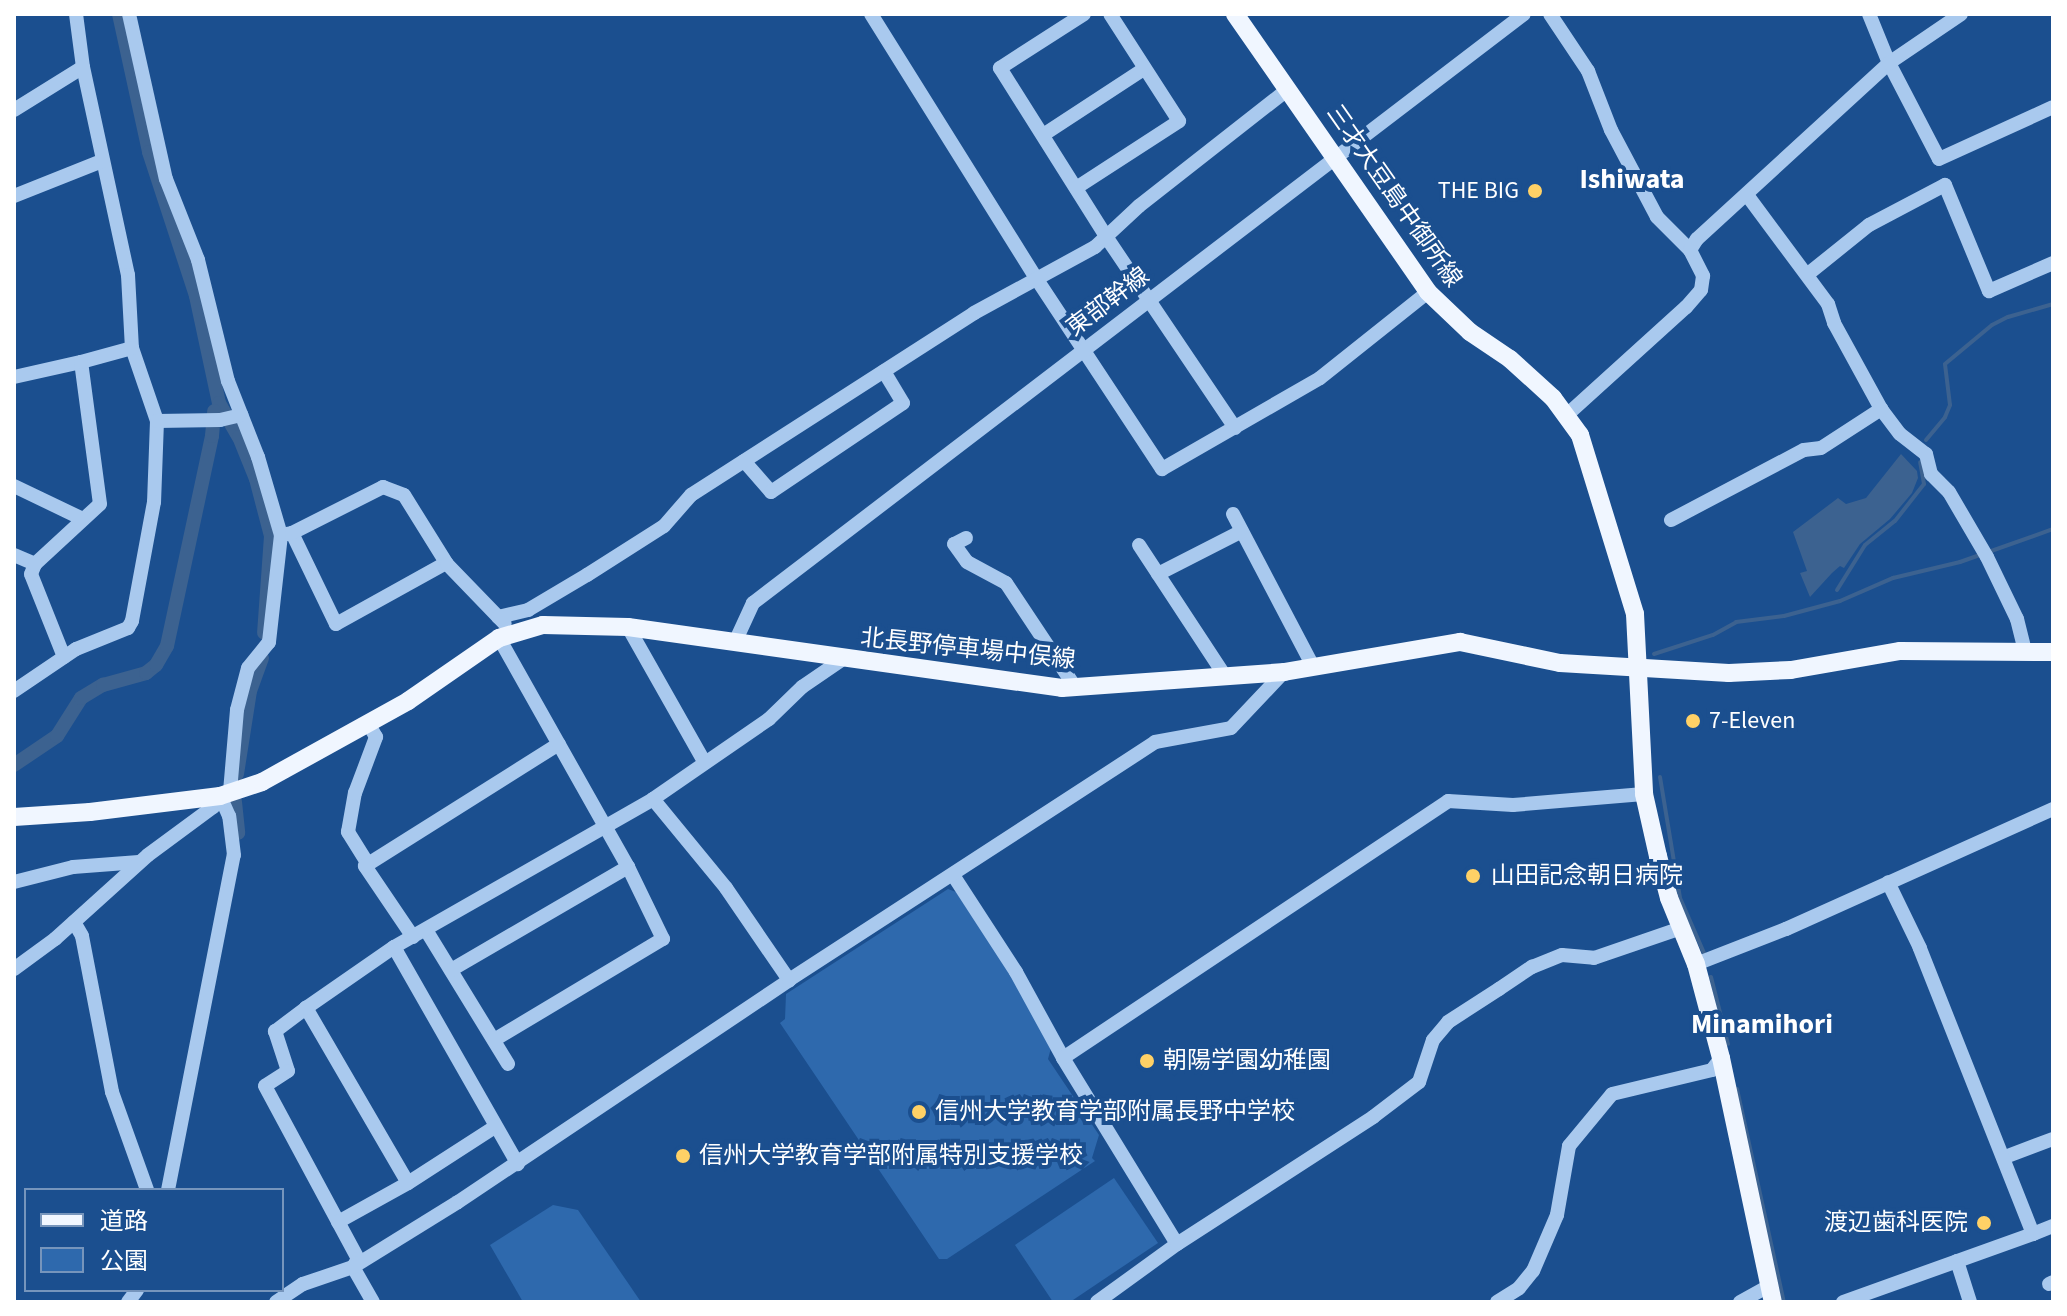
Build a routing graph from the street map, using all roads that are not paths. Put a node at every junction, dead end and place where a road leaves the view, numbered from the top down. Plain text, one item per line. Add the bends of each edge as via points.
1 (76, 14) edge
2 (129, 14) edge
3 (871, 14) edge
4 (1084, 14) edge
5 (1110, 14) edge
6 (1235, 14) edge
7 (1524, 14) edge
8 (1550, 14) edge
9 (1869, 14) edge
10 (1961, 14) edge
11 (1889, 63) junction
12 (83, 67) junction
13 (1144, 69) junction
14 (1288, 89) junction
15 (2053, 107) edge
16 (14, 110) edge
17 (1043, 135) junction
18 (1337, 156) junction
19 (1939, 159) junction
20 (102, 161) junction
21 (1945, 185) junction
22 (1076, 188) junction
23 (1747, 195) junction
24 (14, 196) edge
25 (1107, 238) junction
26 (1690, 250) junction
27 (2053, 263) edge
28 (1808, 274) junction
29 (1036, 278) junction
30 (1428, 292) junction
31 (1149, 299) junction
32 (1084, 347) junction
33 (132, 348) junction
34 (81, 362) junction
35 (884, 371) junction
36 (14, 377) edge
37 (1881, 409) junction
38 (1568, 414) junction
39 (225, 418) junction
40 (157, 421) junction
41 (1235, 428) junction
42 (744, 461) junction
43 (14, 486) edge
44 (1233, 514) dead end
45 (83, 519) junction
46 (1671, 520) dead end
47 (1242, 531) junction
48 (287, 534) junction
49 (966, 538) dead end
50 (1139, 545) dead end
51 (14, 555) edge
52 (446, 563) junction
53 (35, 564) junction
54 (1158, 574) junction
55 (498, 617) junction
56 (628, 627) junction
57 (506, 635) junction
58 (736, 640) junction
59 (2025, 651) junction
60 (2053, 652) edge
61 (64, 657) junction
62 (843, 659) junction
63 (1314, 668) junction
64 (1636, 669) junction
65 (1284, 672) junction
66 (1225, 676) junction
67 (1075, 687) junction
68 (14, 691) edge
69 (368, 723) junction
70 (559, 744) junction
71 (705, 763) junction
72 (225, 794) junction
73 (1644, 794) junction
74 (653, 799) junction
75 (2053, 809) edge
76 (14, 817) edge
77 (605, 827) junction
78 (139, 862) junction
79 (368, 864) junction
80 (628, 867) junction
81 (953, 875) junction
82 (14, 882) edge
83 (1888, 882) junction
84 (74, 922) junction
85 (1681, 928) junction
86 (420, 934) junction
87 (394, 947) junction
88 (1696, 964) junction
89 (14, 969) edge
90 (451, 970) junction
91 (789, 980) junction
92 (306, 1008) junction
93 (494, 1040) junction
94 (1063, 1058) junction
95 (1721, 1058) junction
96 (508, 1064) dead end
97 (495, 1127) junction
98 (2053, 1139) edge
99 (2005, 1157) junction
100 (518, 1164) junction
101 (408, 1183) junction
102 (146, 1188) edge
103 (168, 1188) edge
104 (338, 1222) junction
105 (2053, 1226) edge
106 (2033, 1234) junction
107 (1177, 1244) junction
108 (1957, 1261) junction
109 (353, 1267) junction
110 (1771, 1294) edge
111 (276, 1302) edge
112 (373, 1302) edge
113 (1097, 1302) edge
114 (1497, 1302) edge
115 (1740, 1302) edge
116 (1843, 1302) edge
117 (1970, 1302) edge

1 - 12 street
2 - 39 street via 166,179 198,260 228,381
3 - 29 street
4 - 17 street via 1000,68
5 - 13 street
6 - 14 main road, 三才大豆島中御所線
7 - 18 street, 東部幹線
8 - 26 street via 1588,71 1611,130 1657,217
9 - 11 street
10 - 11 street
11 - 19 street
11 - 23 street
12 - 16 street
12 - 20 street
13 - 17 street
13 - 22 street via 1179,121
14 - 18 main road, 三才大豆島中御所線
14 - 25 street via 1139,206
15 - 19 street
17 - 22 street
18 - 30 main road, 三才大豆島中御所線
18 - 31 street, 東部幹線
19 - 21 street
20 - 24 street
20 - 33 street via 128,275
21 - 27 street via 1989,291
21 - 28 street via 1869,225
22 - 25 street
23 - 26 street
23 - 28 street
25 - 29 street
25 - 31 street
26 - 38 street via 1703,276 1701,290
28 - 37 street
29 - 32 street
29 - 35 street
30 - 38 main road, 三才大豆島中御所線
30 - 41 street via 1320,378
31 - 32 street, 東部幹線
31 - 41 street
32 - 41 street via 1162,469
32 - 58 street, 東部幹線 via 753,603
33 - 34 street
33 - 40 street
34 - 36 street
34 - 45 street via 100,504
35 - 42 street
35 - 42 street via 903,403 771,492
37 - 46 street via 1821,448 1804,450
37 - 59 street via 1900,434 1926,454 1931,474 1949,492 2017,619
38 - 64 main road, 三才大豆島中御所線 via 1595,475 1635,614
39 - 40 street
39 - 48 street
40 - 61 street via 154,502 132,621 128,628
42 - 55 street via 691,495 664,526 587,575 528,610
43 - 45 street
44 - 47 street
45 - 53 street
47 - 54 street
47 - 63 street
48 - 52 street via 383,487 404,495
48 - 52 street via 336,624
48 - 72 street via 269,642 248,668 237,710
49 - 67 street via 954,544 967,562 1006,583
50 - 54 street
51 - 53 street
52 - 55 street
53 - 61 street via 31,574
54 - 66 street
55 - 57 street
56 - 57 main road, 北長野停車場中俣線 via 543,625
56 - 58 main road, 北長野停車場中俣線
56 - 71 street
57 - 69 main road, 北長野停車場中俣線
57 - 70 street
58 - 62 main road, 北長野停車場中俣線
59 - 60 main road, 北長野停車場中俣線
59 - 64 main road, 北長野停車場中俣線 via 1900,651 1791,670 1729,673
61 - 68 street
62 - 67 main road, 北長野停車場中俣線
62 - 71 street
63 - 64 main road, 北長野停車場中俣線 via 1460,642 1560,663
63 - 65 main road, 北長野停車場中俣線
64 - 73 main road, 三才大豆島中御所線
65 - 66 main road, 北長野停車場中俣線
65 - 81 street via 1231,728 1155,742
66 - 67 main road, 北長野停車場中俣線
69 - 72 main road, 北長野停車場中俣線 via 262,782
69 - 79 street via 376,737 355,793 348,832
70 - 77 street
70 - 79 street
71 - 74 street
72 - 76 main road, 北長野停車場中俣線
72 - 78 street
72 - 103 street via 234,855
73 - 85 main road, 三才大豆島中御所線
73 - 94 street via 1513,805 1448,801
74 - 77 street
74 - 91 street via 726,888
75 - 83 street
77 - 80 street
77 - 86 street
78 - 82 street via 73,867
78 - 84 street
79 - 86 street
80 - 90 street
80 - 93 street via 663,939
81 - 91 street
81 - 94 street via 1016,972
83 - 88 street
83 - 99 street
84 - 89 street
84 - 102 street via 82,936 112,1092
85 - 88 main road, 三才大豆島中御所線
85 - 107 street via 1594,958 1562,955 1532,967 1448,1022 1433,1040 1419,1082
86 - 87 street
86 - 90 street
87 - 92 street
87 - 97 street
88 - 95 main road, 三才大豆島中御所線
90 - 93 street
91 - 100 street
92 - 101 street
92 - 104 street via 275,1031 288,1071 265,1086
93 - 96 street
94 - 107 street
95 - 110 main road, 三才大豆島中御所線
95 - 114 street via 1712,1070 1612,1094 1569,1146 1560,1207 1533,1271
97 - 100 street
97 - 101 street
98 - 99 street
99 - 106 street
100 - 109 street
101 - 104 street
104 - 109 street via 358,1259
105 - 106 street
106 - 108 street
107 - 113 street
108 - 116 street
108 - 117 street
109 - 111 street via 303,1284
109 - 112 street
110 - 115 street

